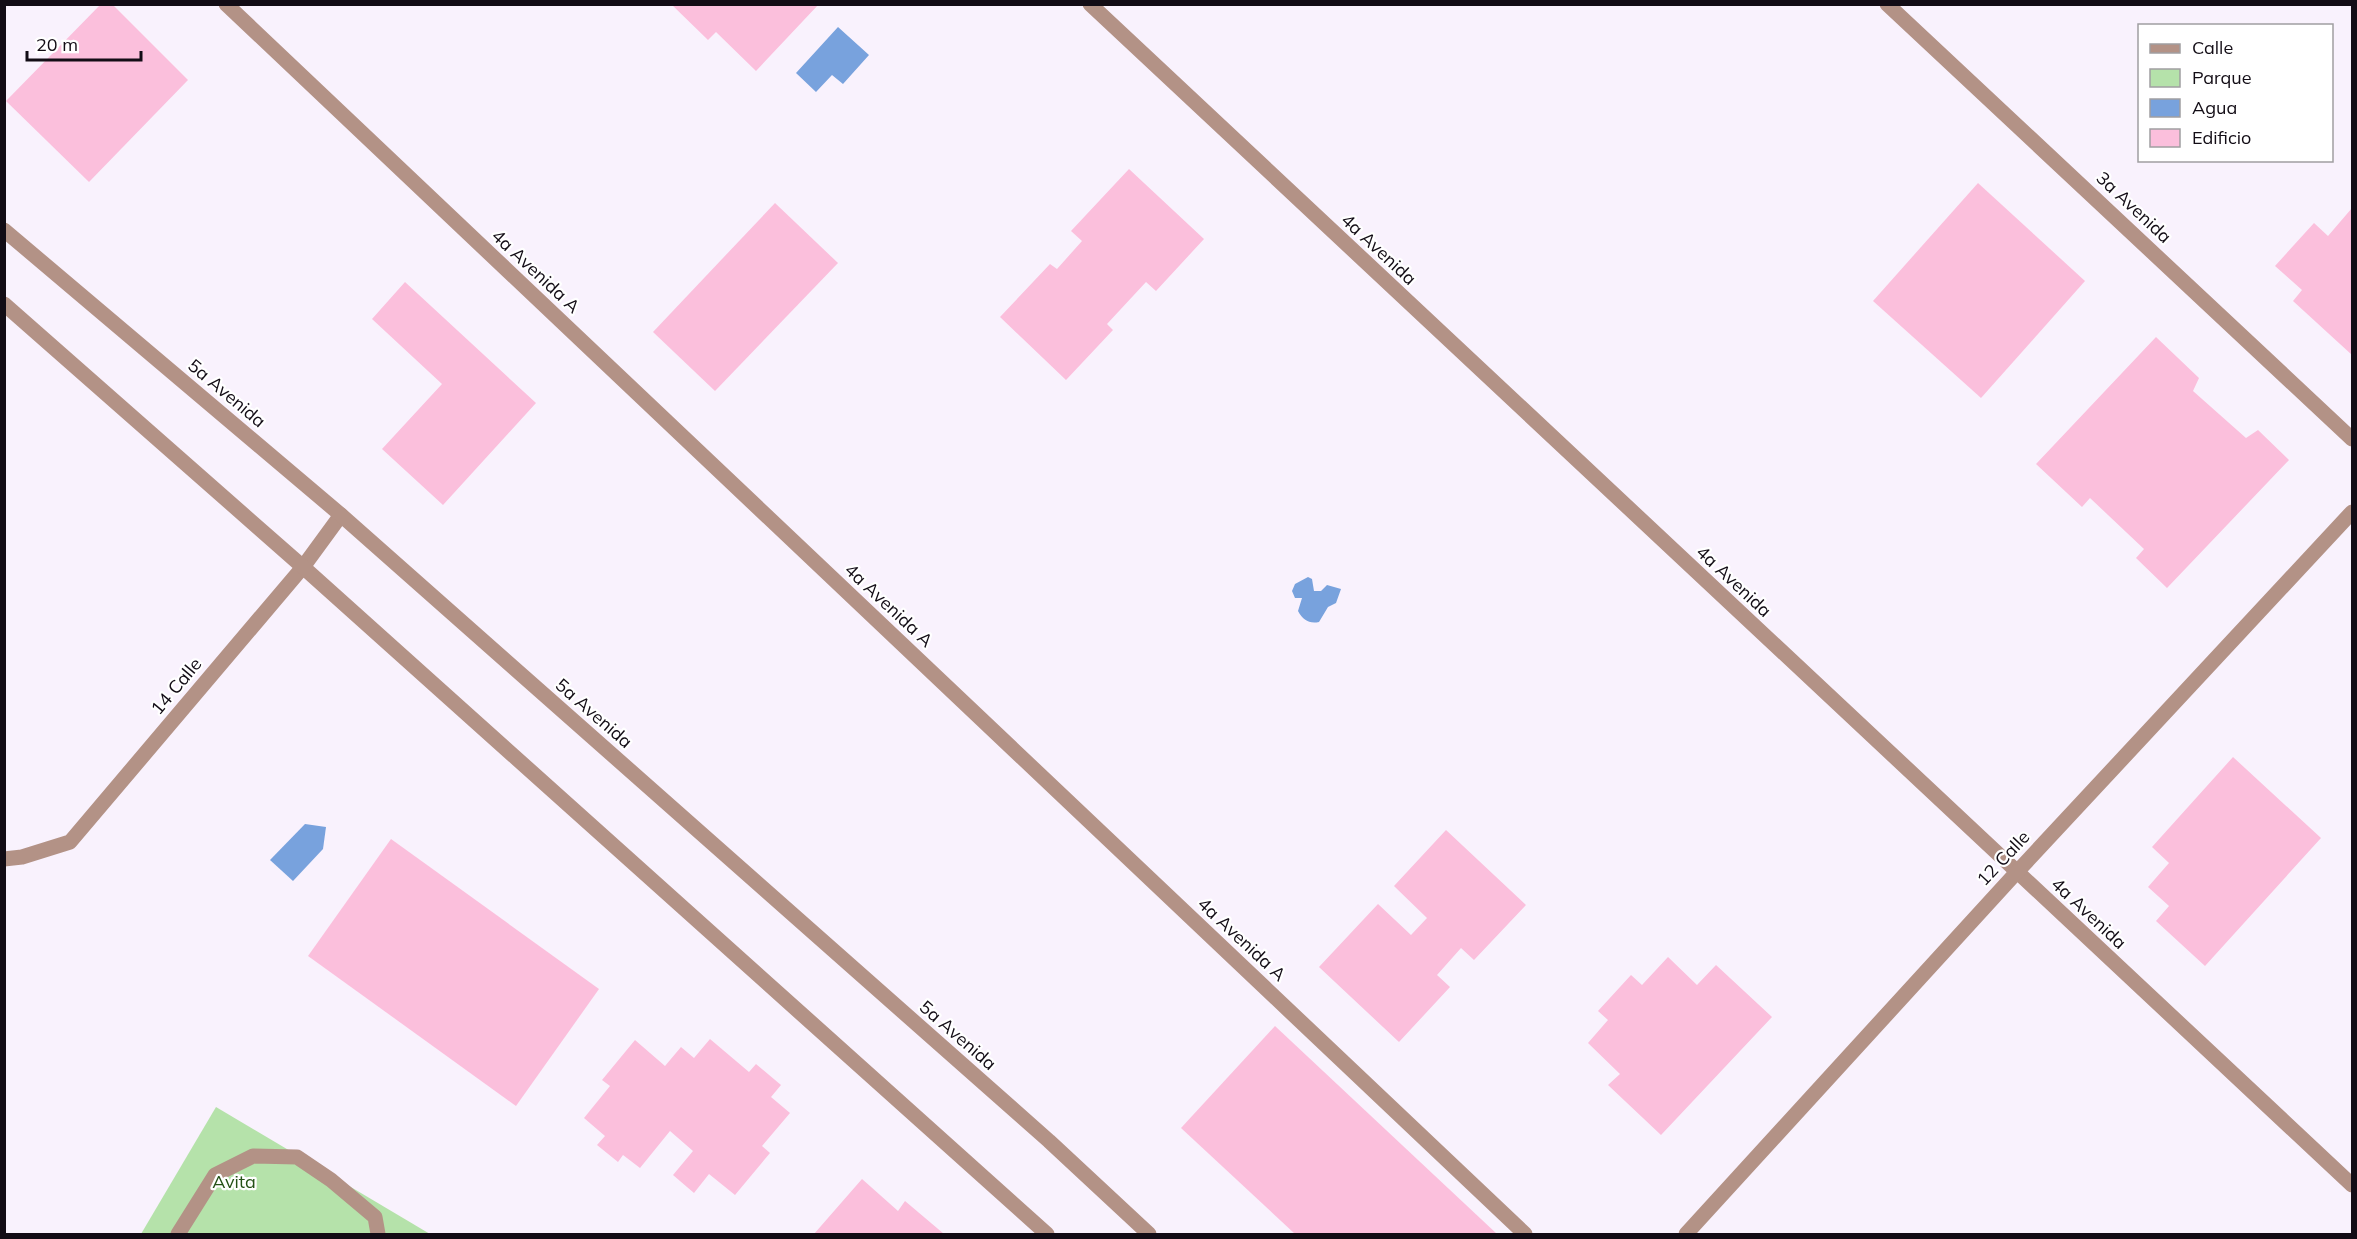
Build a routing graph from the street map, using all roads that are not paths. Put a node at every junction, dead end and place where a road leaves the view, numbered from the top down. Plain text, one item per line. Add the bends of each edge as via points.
1 (226, 4) edge
2 (1090, 4) edge
3 (1887, 4) edge
4 (4, 230) edge
5 (4, 304) edge
6 (2352, 439) edge
7 (2352, 512) edge
8 (341, 515) junction
9 (303, 567) junction
10 (4, 859) edge
11 (2016, 873) junction
12 (2351, 1181) edge
13 (178, 1234) edge
14 (378, 1234) edge
15 (1047, 1234) edge
16 (1149, 1234) edge
17 (1525, 1234) edge
18 (1686, 1234) edge

1 - 17 street, 4a Avenida A
2 - 11 street, 4a Avenida
3 - 6 street, 3a Avenida
4 - 8 street, 5a Avenida
5 - 9 street
7 - 11 street, 12 Calle
8 - 9 street, 14 Calle
8 - 16 street, 5a Avenida
9 - 10 street, 14 Calle via 70,842
9 - 15 street
11 - 12 street, 4a Avenida
11 - 18 street, 12 Calle
13 - 14 street via 215,1175 253,1156 297,1157 375,1217

